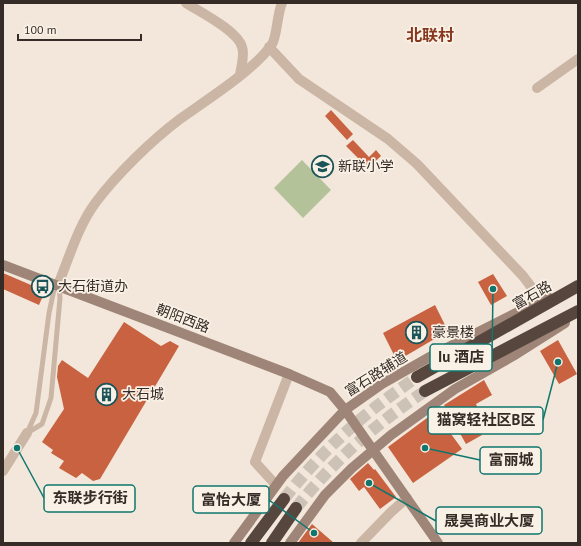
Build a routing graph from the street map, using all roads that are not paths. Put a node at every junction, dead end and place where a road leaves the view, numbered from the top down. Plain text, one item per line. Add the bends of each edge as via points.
1 (186, 3) edge
2 (282, 3) edge
3 (269, 47) junction
4 (578, 59) edge
5 (240, 75) junction
6 (537, 88) dead end
7 (3, 265) edge
8 (56, 285) junction
9 (578, 285) edge
10 (542, 300) junction
11 (578, 311) edge
12 (578, 315) edge
13 (289, 374) junction
14 (417, 378) tunnel mouth
15 (425, 391) tunnel mouth
16 (345, 410) junction
17 (27, 433) junction
18 (373, 450) junction
19 (3, 471) edge
20 (276, 485) junction
21 (407, 498) junction
22 (284, 499) tunnel mouth
23 (296, 508) tunnel mouth
24 (234, 543) edge
25 (251, 543) edge
26 (272, 543) edge
27 (290, 543) edge
28 (361, 543) edge
29 (438, 543) edge

1 - 5 street via 228,30 238,41 243,52
2 - 3 street via 278,11 273,43
3 - 5 street
3 - 10 street via 299,79 388,139 417,164 523,276
4 - 6 street
5 - 8 street via 159,136 95,203 77,234
7 - 8 main road, 朝阳西路
8 - 13 main road, 朝阳西路
8 - 17 lane via 49,313 36,413
8 - 17 lane via 61,289 51,398 42,424
9 - 10 main road, 富石路辅道
9 - 14 highway, 富石路
10 - 16 main road, 富石路辅道 via 433,355 382,384
11 - 15 highway
12 - 18 main road via 455,389
13 - 16 main road, 朝阳西路 via 330,392
13 - 20 street via 255,462
16 - 18 main road, 朝阳西路
16 - 20 main road, 富石路辅道
17 - 19 street
18 - 21 main road, 朝阳西路
18 - 27 main road via 324,495
20 - 24 main road, 富石路辅道
21 - 28 street
21 - 29 main road, 朝阳西路
22 - 25 highway
23 - 26 highway

